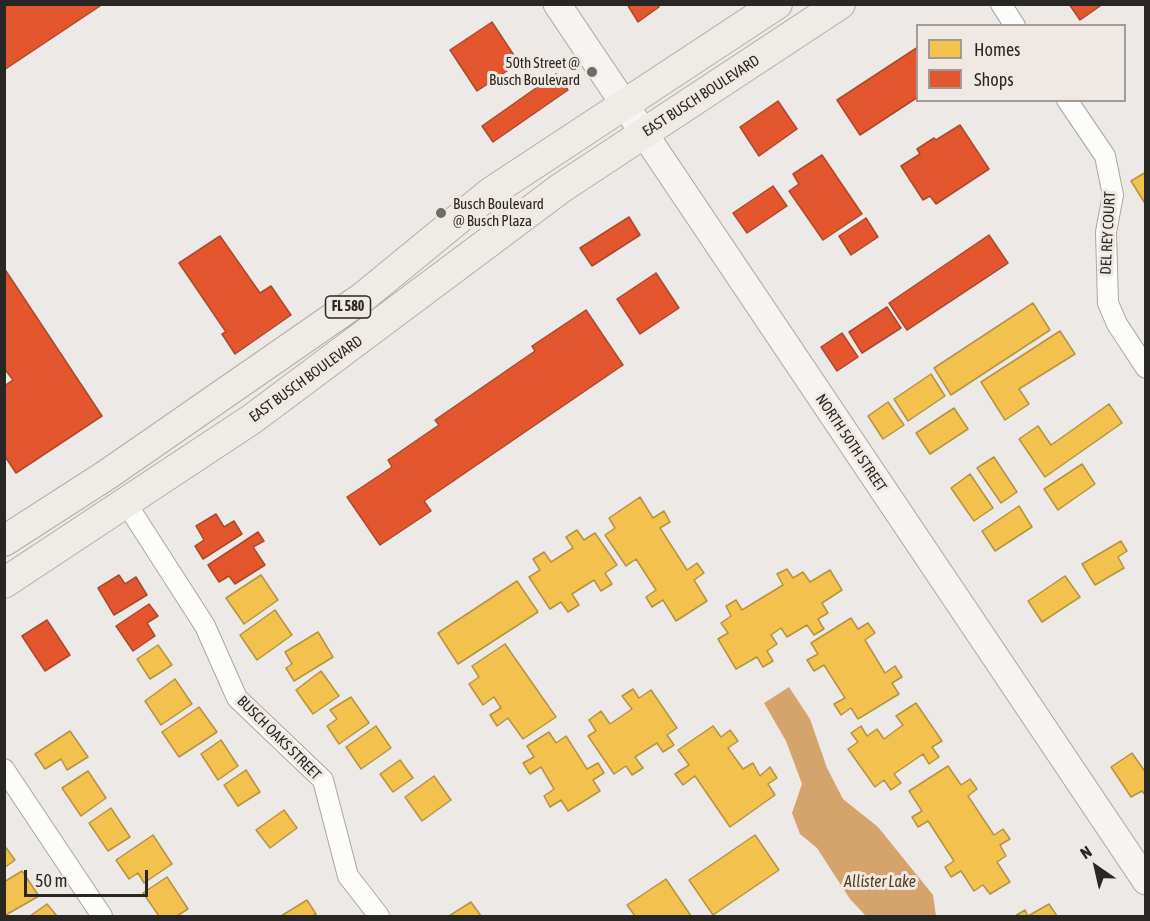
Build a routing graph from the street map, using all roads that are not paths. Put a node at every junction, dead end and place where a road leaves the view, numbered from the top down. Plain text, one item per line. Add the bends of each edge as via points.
1 (557, 4) edge
2 (777, 4) edge
3 (840, 4) edge
4 (1001, 4) edge
5 (1014, 24) edge
6 (1068, 102) edge
7 (624, 104) junction
8 (643, 134) junction
9 (362, 298) junction
10 (1146, 368) edge
11 (252, 419) junction
12 (126, 503) junction
13 (4, 540) edge
14 (4, 583) edge
15 (4, 769) edge
16 (1146, 881) edge
17 (102, 916) edge
18 (379, 916) edge

1 - 7 street, NORTH 50TH STREET
2 - 7 main road, FL 580
3 - 8 main road, EAST BUSCH BOULEVARD / FL 580
4 - 5 street
6 - 10 street, DEL REY COURT via 1105,156 1113,195 1106,232 1108,303
7 - 8 street, NORTH 50TH STREET
7 - 9 main road, FL 580 via 490,193
8 - 11 main road, EAST BUSCH BOULEVARD / FL 580 via 561,188
8 - 16 street, NORTH 50TH STREET
9 - 11 main road via 332,337 267,388
9 - 13 main road, FL 580 via 108,474
11 - 12 main road, EAST BUSCH BOULEVARD / FL 580
12 - 14 main road, EAST BUSCH BOULEVARD / FL 580
12 - 18 street, BUSCH OAKS STREET via 205,626 237,698 323,780 348,876
15 - 17 street

